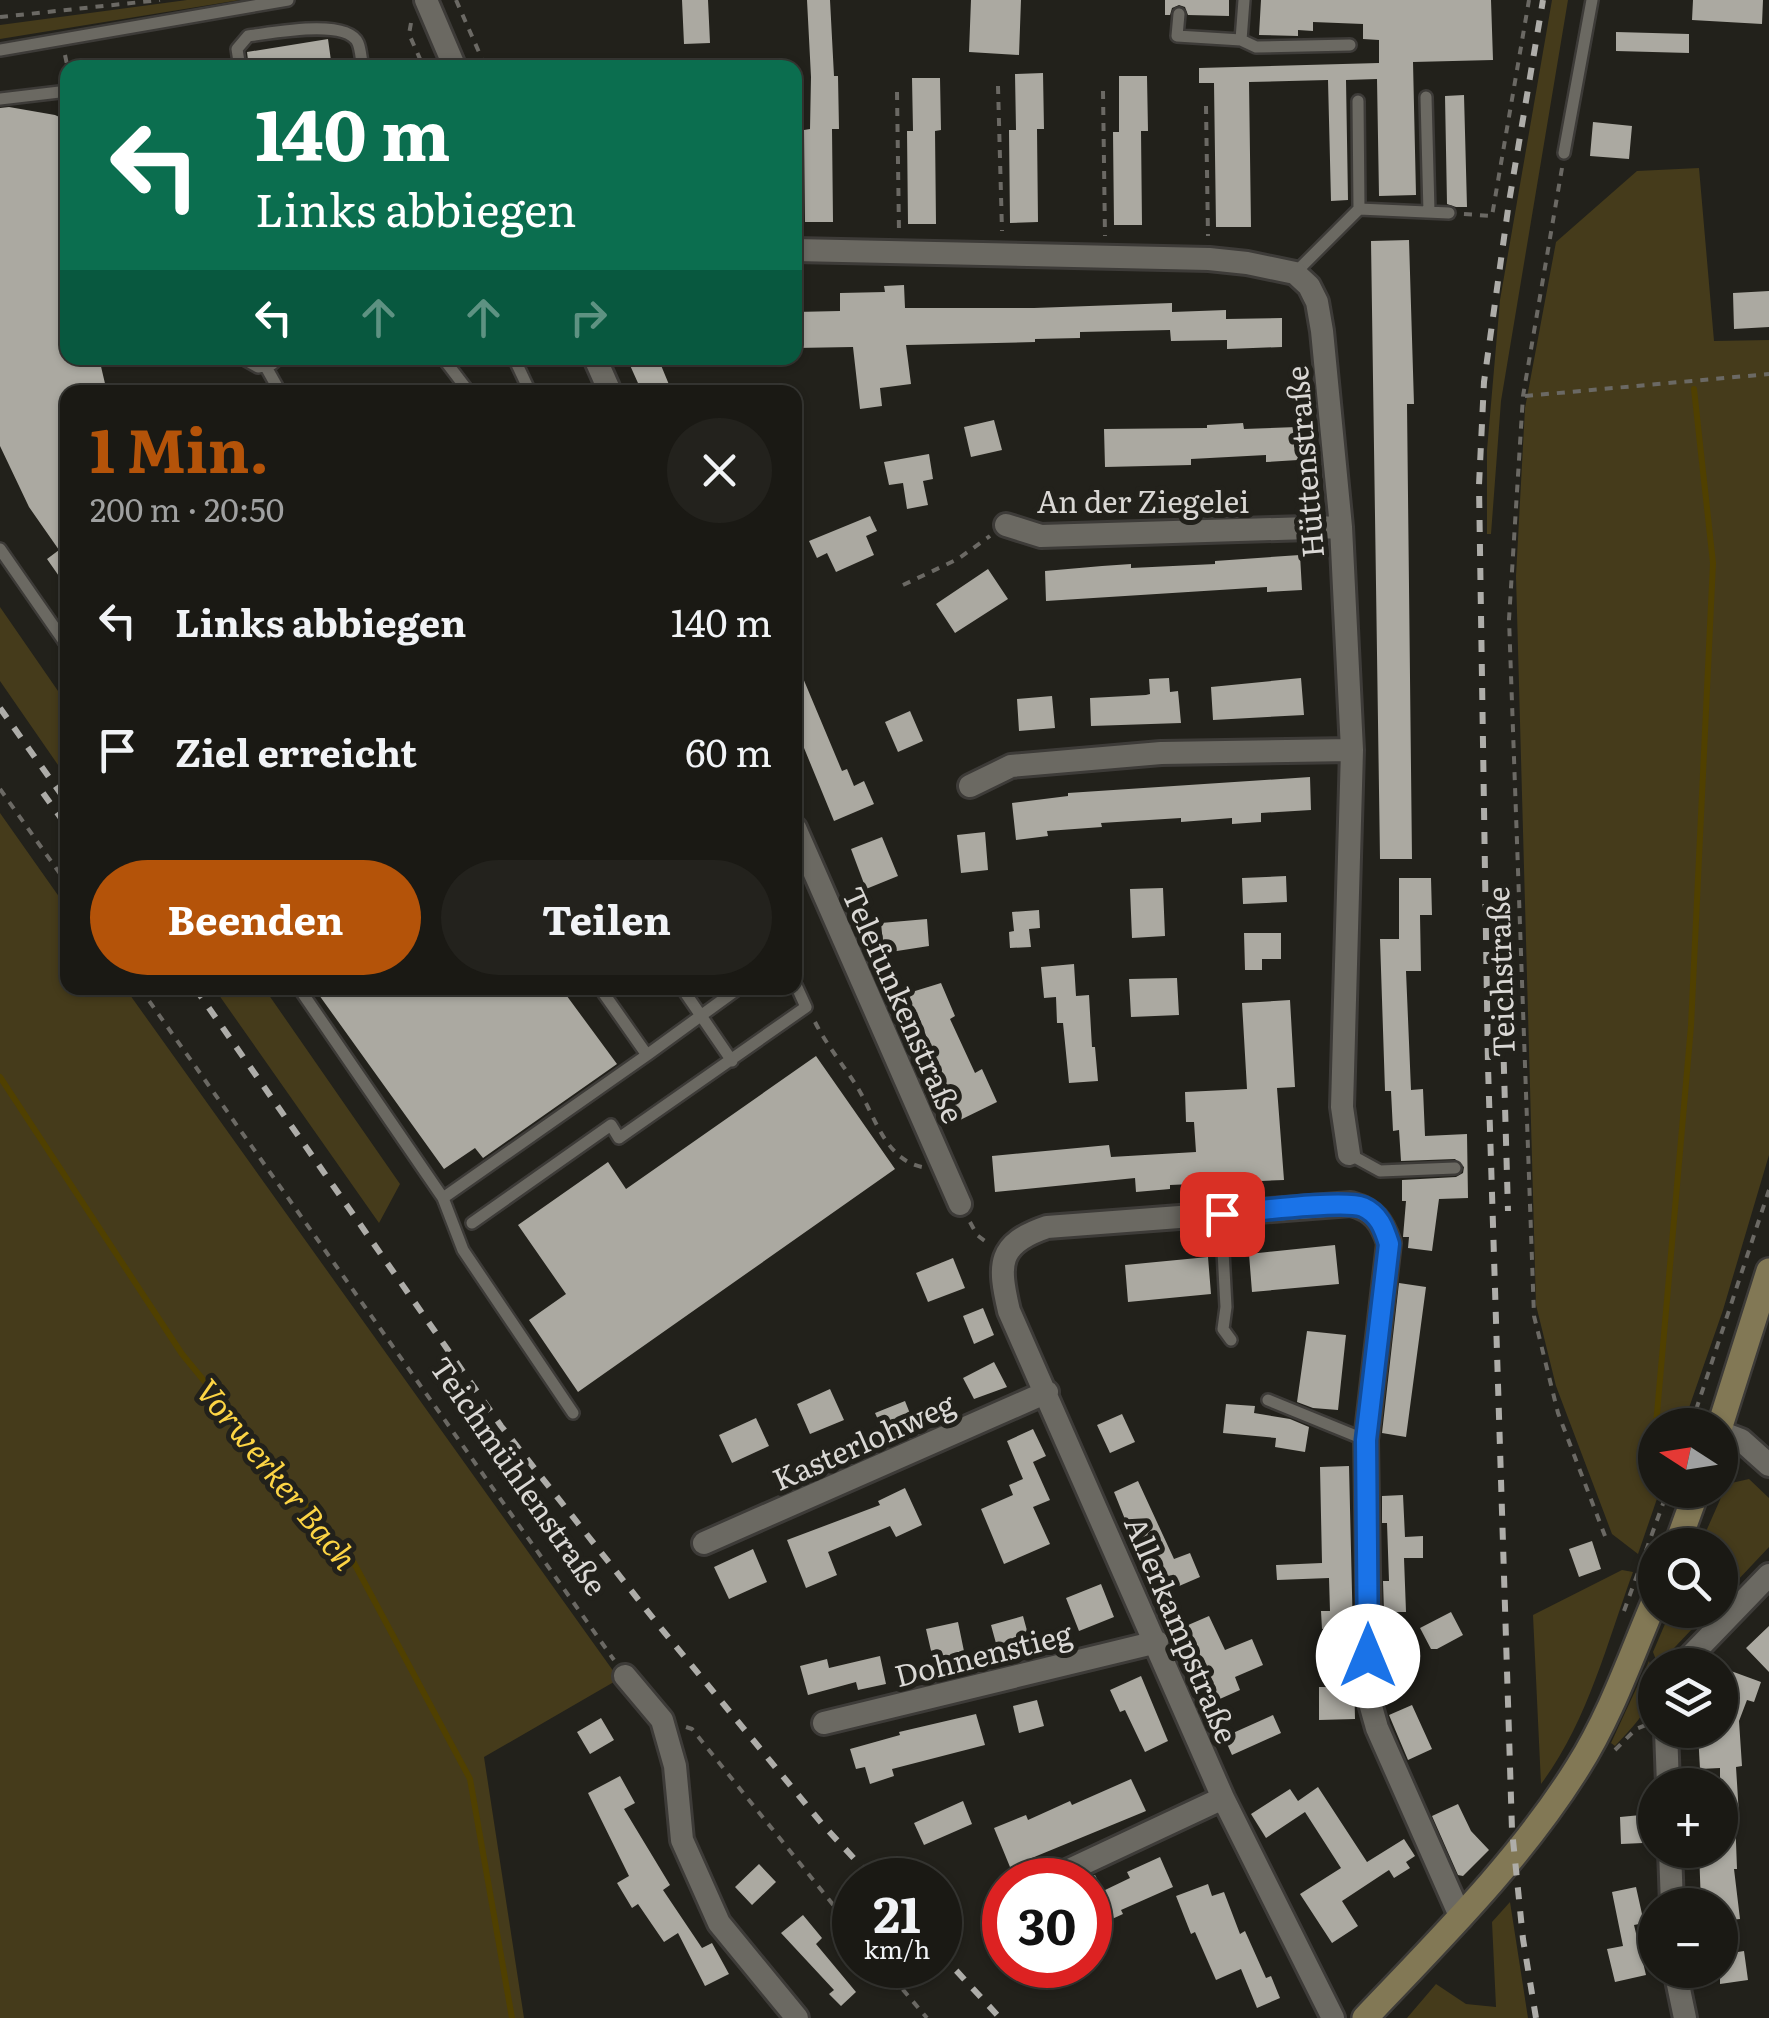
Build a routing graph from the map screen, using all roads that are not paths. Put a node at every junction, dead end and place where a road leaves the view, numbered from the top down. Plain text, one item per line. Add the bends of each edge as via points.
1 (288, 0) edge
2 (1244, 0) edge
3 (1592, 0) edge
4 (419, 9) edge
5 (1179, 14) dead end
6 (1241, 40) junction
7 (1350, 45) dead end
8 (0, 50) edge
9 (239, 60) edge
10 (361, 60) edge
11 (450, 60) edge
12 (60, 91) edge
13 (1426, 97) dead end
14 (0, 99) edge
15 (1358, 101) dead end
16 (1564, 154) road end
17 (1359, 209) junction
18 (1429, 212) junction
19 (1449, 213) road end
20 (802, 250) edge
21 (1295, 273) junction
22 (250, 365) edge
23 (269, 365) edge
24 (448, 365) edge
25 (266, 367) junction
26 (276, 385) edge
27 (464, 385) edge
28 (1006, 525) road end
29 (1341, 527) junction
30 (0, 548) edge
31 (60, 636) edge
32 (1352, 750) junction
33 (970, 786) dead end
34 (802, 844) edge
35 (304, 995) edge
36 (605, 995) edge
37 (687, 995) edge
38 (728, 995) edge
39 (800, 995) edge
40 (701, 1015) junction
41 (647, 1055) junction
42 (732, 1061) junction
43 (1349, 1154) joint
44 (1455, 1168) dead end
45 (442, 1198) junction
46 (960, 1204) road end
47 (1222, 1214) junction
48 (472, 1223) dead end
49 (1769, 1271) edge
50 (1231, 1340) dead end
51 (1046, 1392) junction
52 (1268, 1400) dead end
53 (1727, 1408) edge
54 (573, 1413) dead end
55 (1738, 1438) edge
56 (1366, 1440) junction
57 (1769, 1465) edge
58 (704, 1543) dead end
59 (1769, 1575) edge
60 (1643, 1628) edge
61 (1156, 1642) junction
62 (1698, 1648) edge
63 (625, 1676) road end
64 (824, 1723) dead end
65 (1223, 1798) junction
66 (1095, 1858) edge
67 (1461, 1918) junction
68 (1678, 1988) edge
69 (797, 2018) edge
70 (1332, 2018) edge
71 (1365, 2018) edge
72 (1685, 2018) edge

1 - 8 lane
2 - 6 lane
3 - 16 lane
4 - 11 street
5 - 6 lane via 1177,36
6 - 7 lane via 1256,47
9 - 10 lane via 237,49 248,36 323,28 345,30 358,41
12 - 14 lane
13 - 18 lane
15 - 17 lane
17 - 18 lane
17 - 21 lane
18 - 19 lane
20 - 21 street via 1208,259
21 - 29 street, Hüttenstraße via 1317,302
22 - 25 lane
23 - 25 lane
24 - 27 lane
25 - 26 lane
28 - 29 street, An der Ziegelei via 1041,536
29 - 32 street, Hüttenstraße
30 - 31 lane
32 - 33 street via 1011,766
32 - 43 street, Hüttenstraße via 1342,1107
34 - 46 street, Telefunkenstraße
35 - 45 lane
36 - 41 lane
37 - 40 lane
38 - 40 lane
39 - 42 lane via 806,1007
40 - 41 lane
40 - 42 lane
41 - 45 lane
42 - 48 lane via 619,1138 611,1125
43 - 44 lane via 1380,1171
45 - 54 lane via 462,1250
47 - 50 lane via 1222,1329
47 - 51 street, Allerkampstraße via 1047,1228 1020,1236 1005,1256 1002,1278 1009,1311
47 - 56 street via 1351,1204 1383,1225 1389,1244
49 - 53 main road
51 - 58 street, Kasterlohweg
51 - 61 street, Allerkampstraße
52 - 56 lane
55 - 57 street
56 - 67 street via 1370,1703
59 - 62 street
60 - 67 main road via 1578,1767
61 - 64 street, Dohnenstieg
61 - 65 street, Allerkampstraße
63 - 69 street via 662,1720 675,1766 682,1840 719,1923
65 - 66 street
65 - 70 street, Allerkampstraße
67 - 71 main road
68 - 72 street

